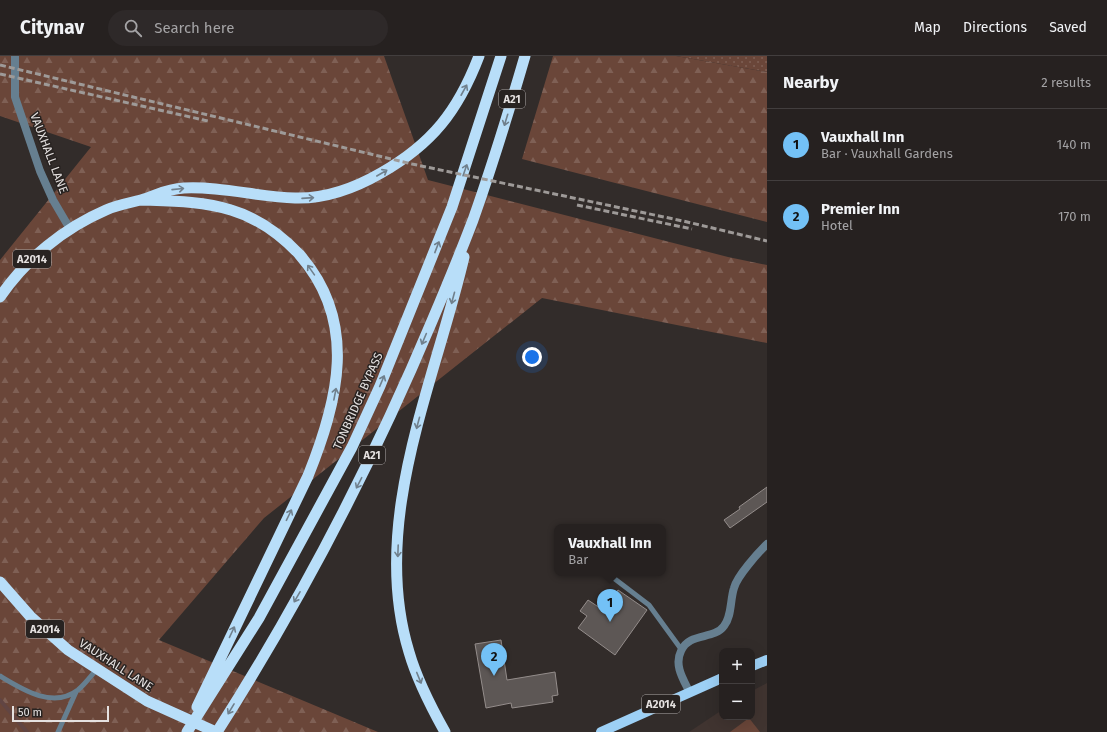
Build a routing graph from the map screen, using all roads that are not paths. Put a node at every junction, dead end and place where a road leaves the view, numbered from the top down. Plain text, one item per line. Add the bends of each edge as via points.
1 (14, 56) edge
2 (479, 56) edge
3 (501, 56) edge
4 (525, 56) edge
5 (141, 200) junction
6 (474, 216) junction
7 (70, 229) junction
8 (0, 297) edge
9 (767, 544) edge
10 (611, 576) edge
11 (0, 582) edge
12 (681, 649) junction
13 (767, 660) edge
14 (755, 665) edge
15 (97, 669) junction
16 (0, 676) edge
17 (719, 679) edge
18 (76, 691) junction
19 (689, 691) junction
20 (58, 732) edge
21 (186, 732) edge
22 (216, 732) edge
23 (445, 732) edge
24 (601, 732) edge

1 - 7 street, VAUXHALL LANE via 15,97 40,171
5 -> 2 highway via 163,191 184,188 296,198 319,196 367,182 414,153 443,122 464,91
21 -> 3 highway, TONBRIDGE BYPASS / A21 via 259,618 352,447 380,386 452,207
4 -> 6 highway, A21
5 - 7 highway via 105,210
21 -> 5 highway via 308,476 322,441 336,386 338,354 330,305 320,282 302,258 272,230 252,218 208,204
6 -> 22 highway, A21 via 401,396 370,461 311,572
6 -> 23 highway via 414,440 398,530 398,596 404,629 412,659 431,706
7 - 8 highway, A2014 via 28,263
9 - 12 street via 755,556 734,586 725,626 718,633 691,640
10 - 12 lane via 649,605
11 - 15 highway, VAUXHALL LANE / A2014 via 30,616 68,650
12 - 19 street via 678,660 680,672
13 - 14 main road
15 - 18 lane
15 - 22 highway, VAUXHALL LANE / A2014 via 147,701
16 - 18 lane via 48,699 56,700
17 - 19 main road, A2014
18 - 20 lane
19 - 24 main road, A2014

